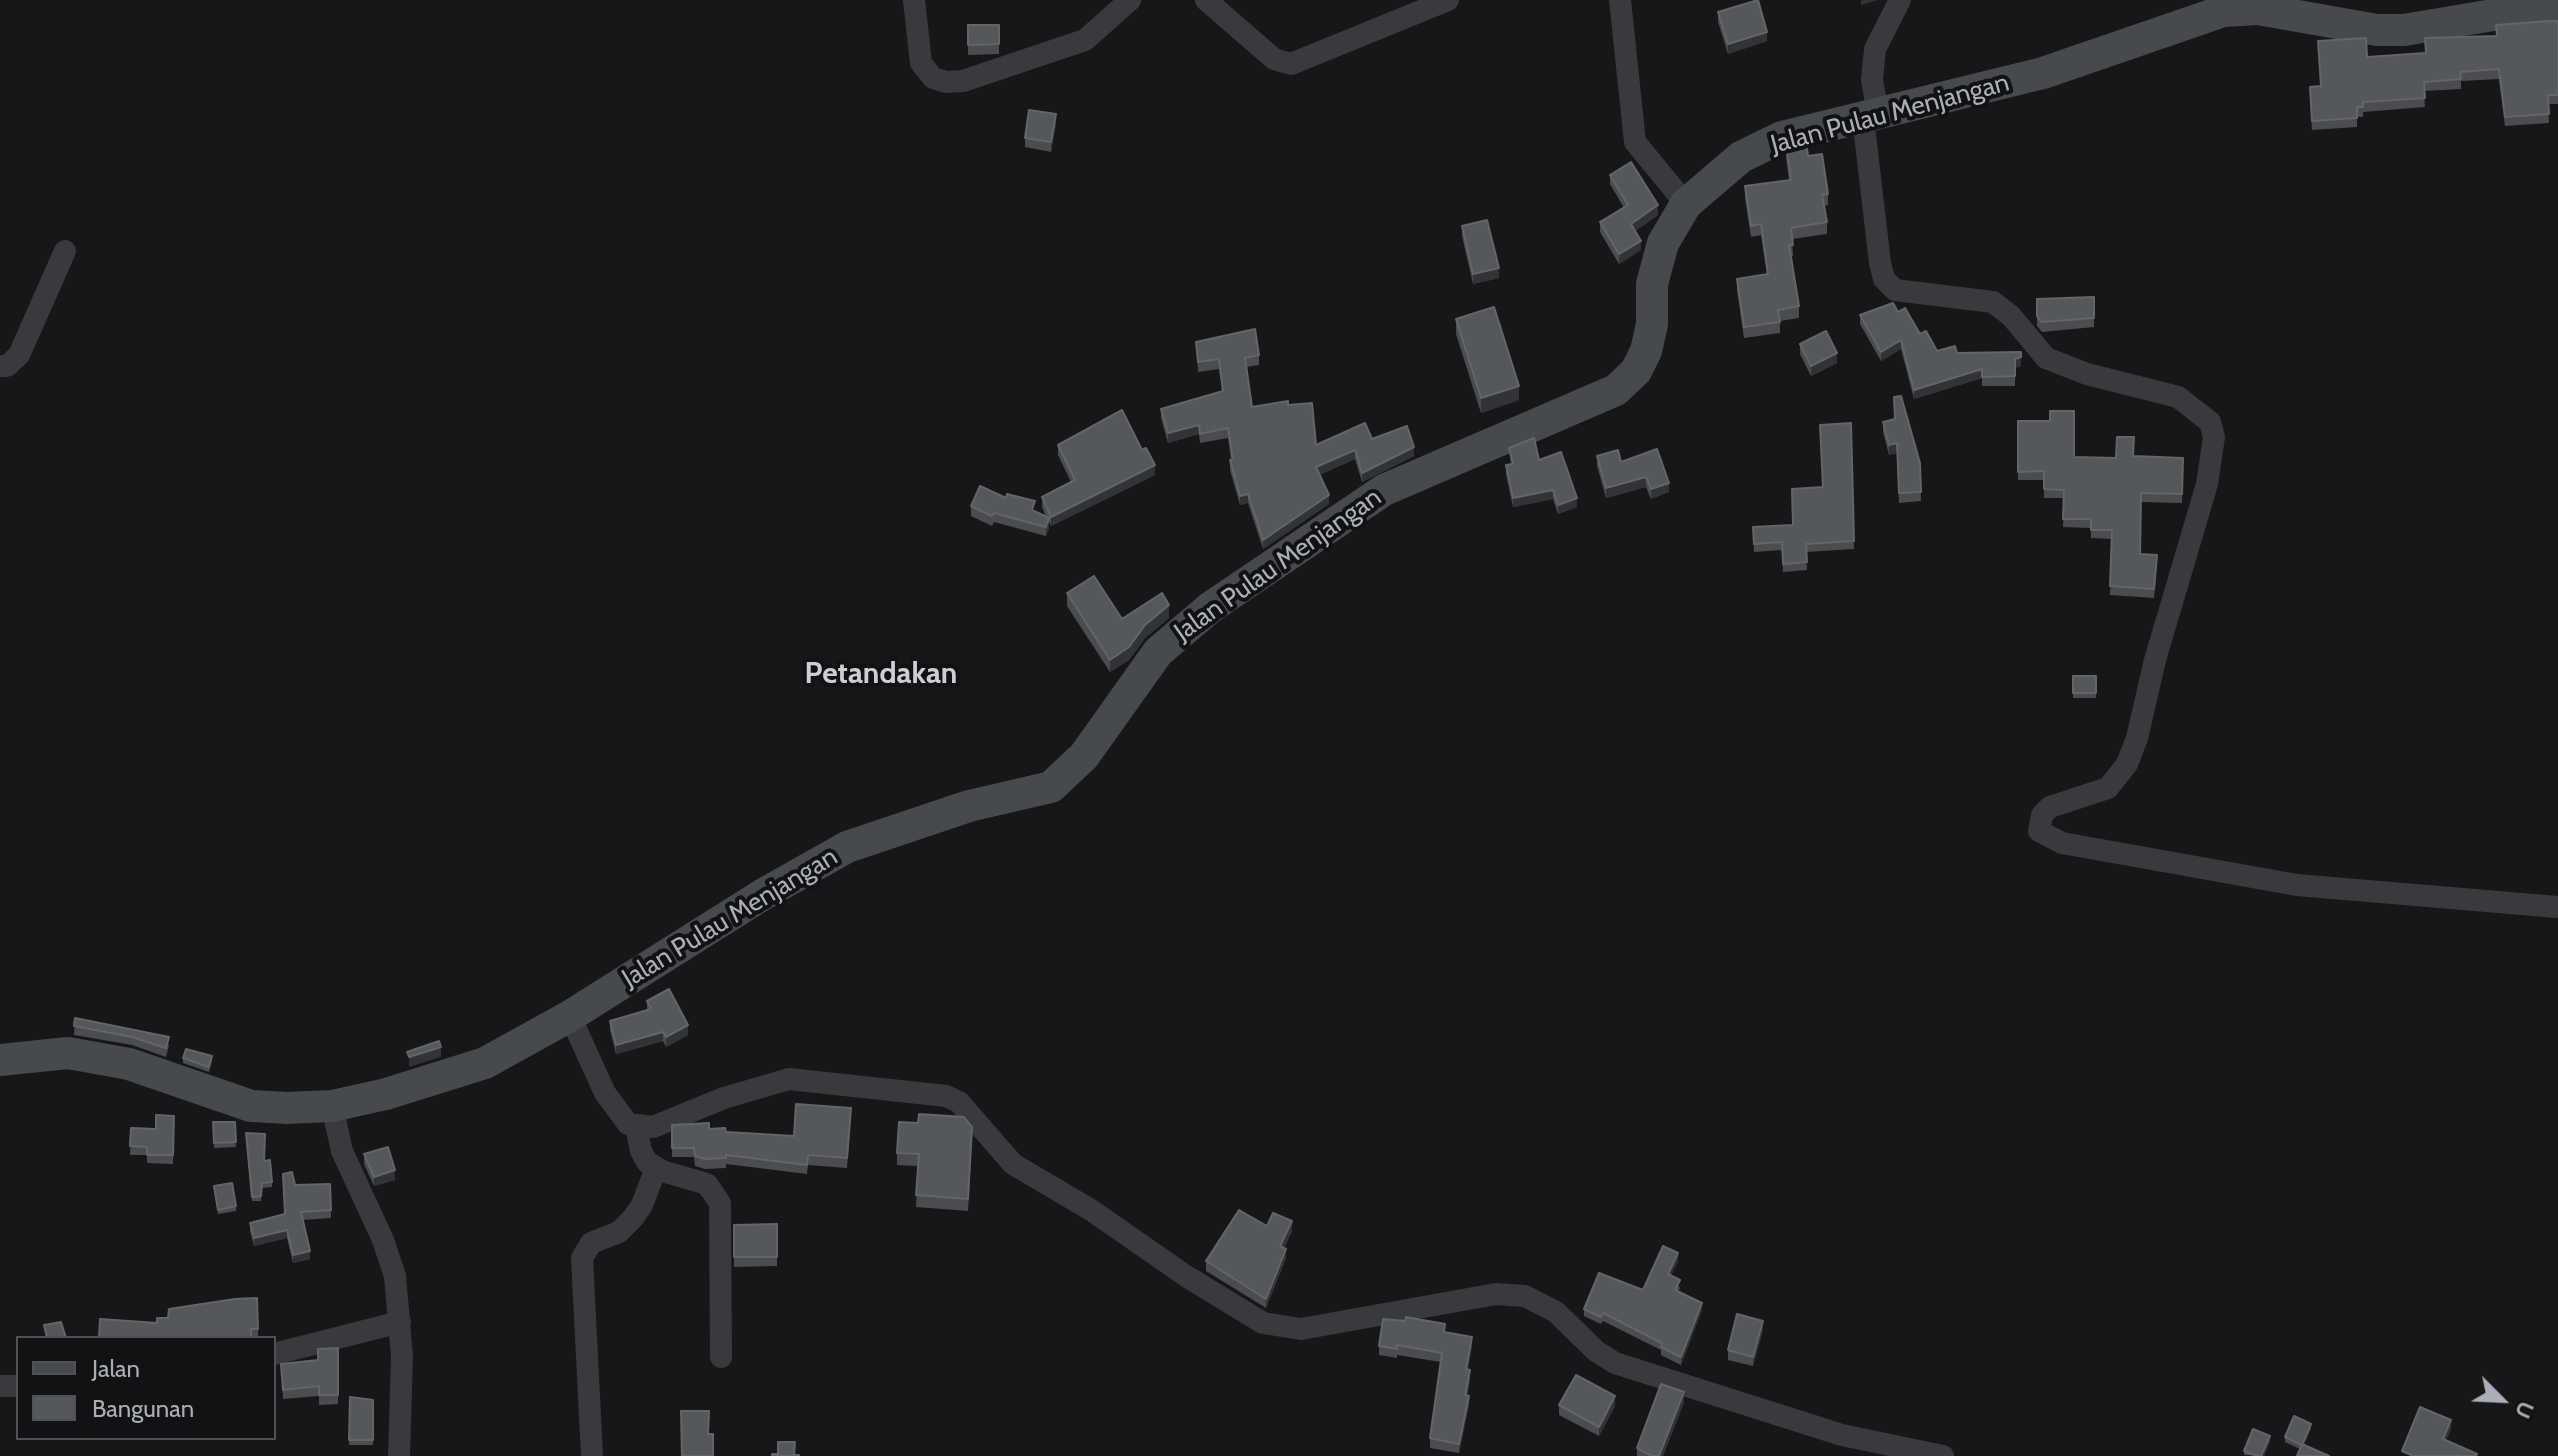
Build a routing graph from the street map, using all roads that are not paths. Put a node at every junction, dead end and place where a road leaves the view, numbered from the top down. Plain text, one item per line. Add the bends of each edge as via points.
1 (914, 0) edge
2 (1130, 0) edge
3 (1206, 0) edge
4 (1448, 0) edge
5 (1620, 0) edge
6 (1900, 0) edge
7 (2558, 4) edge
8 (2287, 7) edge
9 (1871, 116) junction
10 (1686, 204) junction
11 (65, 251) dead end
12 (0, 366) edge
13 (2558, 907) edge
14 (570, 1016) junction
15 (0, 1060) edge
16 (332, 1106) junction
17 (636, 1126) junction
18 (656, 1168) junction
19 (400, 1322) junction
20 (276, 1353) edge
21 (721, 1357) dead end
22 (399, 1456) edge
23 (592, 1456) edge
24 (1943, 1456) edge

1 - 2 street via 921,63 933,78 946,82 1085,40
3 - 4 street via 1274,59 1291,64
5 - 10 street via 1637,144
6 - 9 street via 1875,49
7 - 8 street, Jalan Pulau Menjangan via 2404,30 2377,30
8 - 9 street, Jalan Pulau Menjangan via 2223,11 2043,73
9 - 10 street, Jalan Pulau Menjangan via 1768,144 1722,170
9 - 13 street via 1880,263 1884,279 1895,290 1993,302 2046,358 2178,397 2199,411 2212,430 2207,484 2127,764 2108,788 2050,807 2039,831 2062,843 2297,885
10 - 14 street, Jalan Pulau Menjangan via 1652,284 1646,351 1636,371 1616,390 1384,490 1211,607 1158,652 1084,756 1051,787 969,806 847,847
11 - 12 street via 19,355
14 - 16 street, Jalan Pulau Menjangan via 458,1074
14 - 17 street via 615,1111
15 - 16 street, Jalan Pulau Menjangan via 68,1053 129,1064 251,1106
16 - 19 street via 342,1151 395,1276
17 - 18 street via 641,1151
17 - 24 street via 653,1127 789,1079 946,1096 959,1102 1013,1164 1263,1323 1301,1329 1496,1294 1525,1296 1556,1312 1615,1363 1842,1435
18 - 21 street via 707,1184 720,1203
18 - 23 street via 633,1218 619,1232 591,1243 582,1258
19 - 20 street
19 - 22 street

